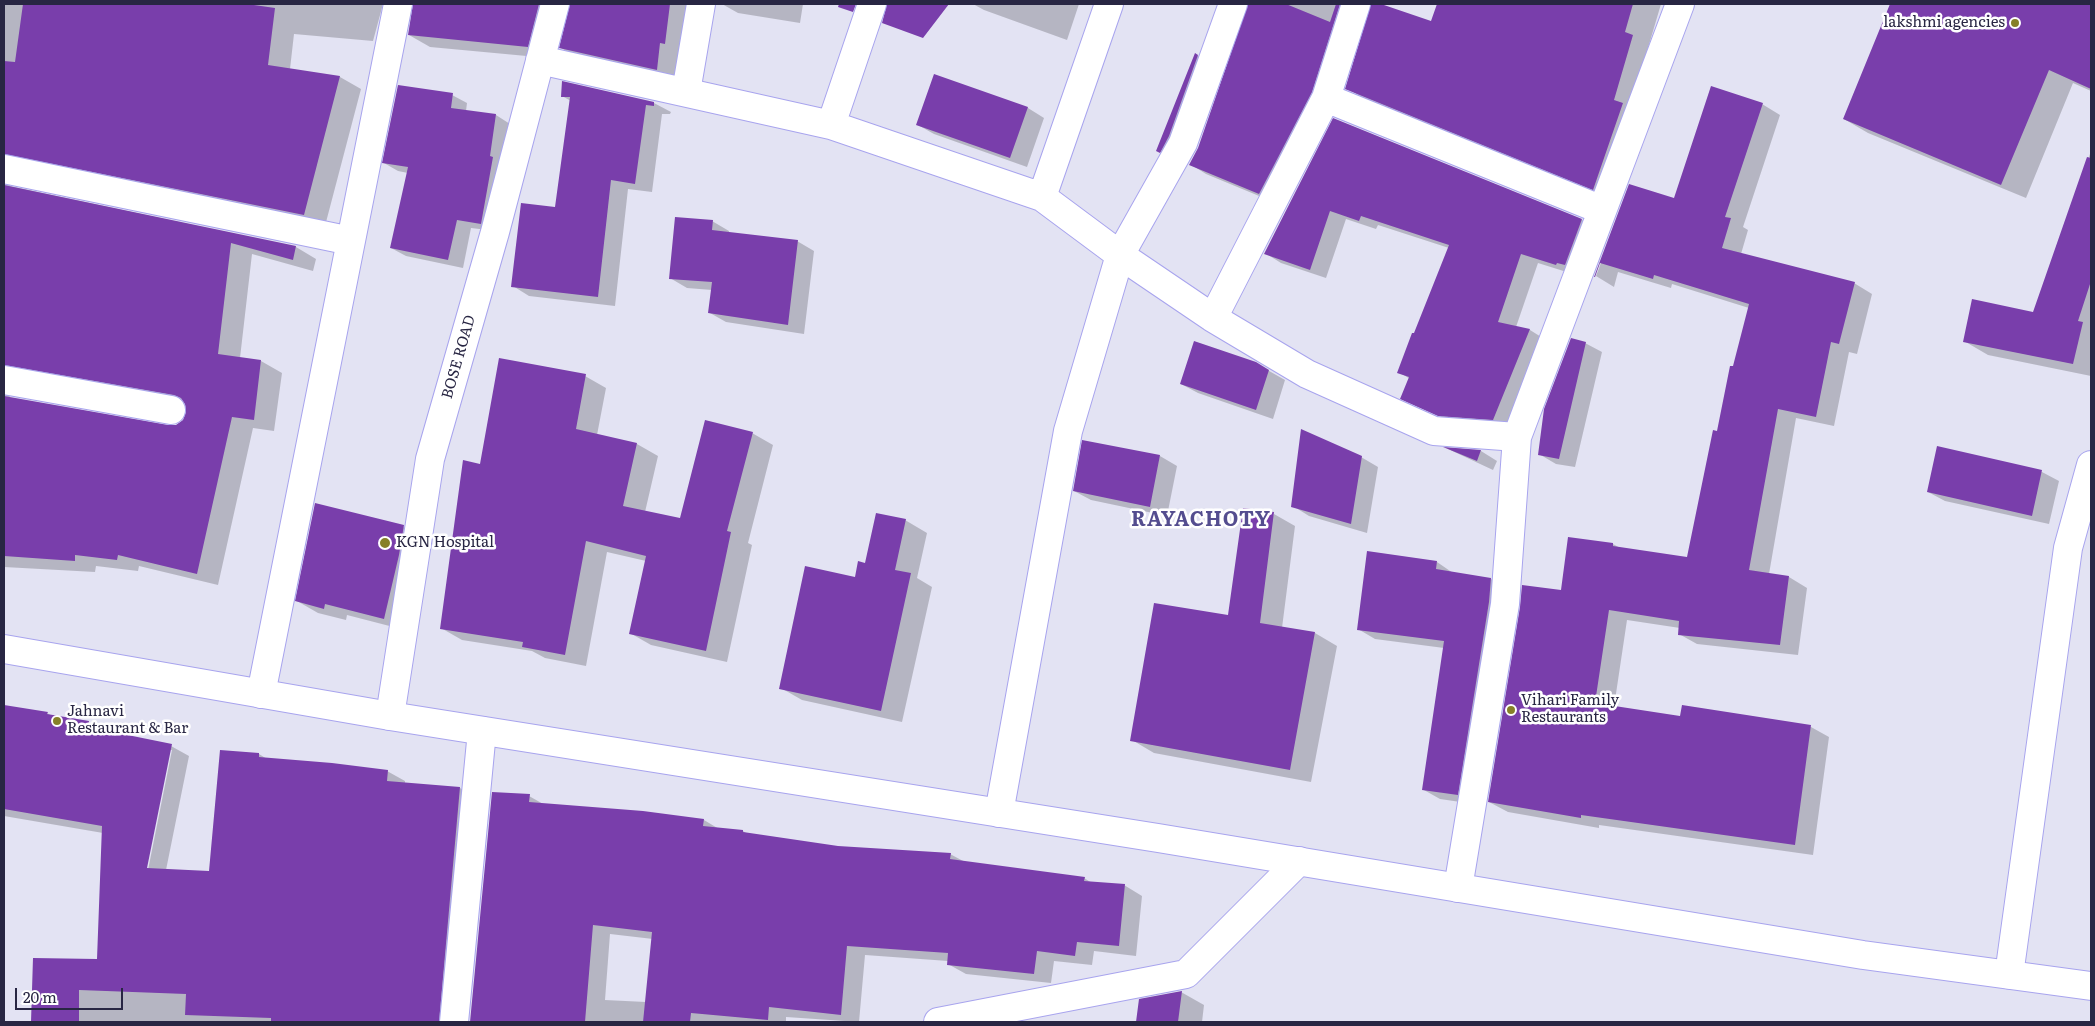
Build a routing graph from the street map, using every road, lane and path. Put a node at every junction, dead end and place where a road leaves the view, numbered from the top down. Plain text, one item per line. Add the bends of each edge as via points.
1 (398, 4) edge
2 (555, 4) edge
3 (701, 4) edge
4 (872, 4) edge
5 (1109, 4) edge
6 (1233, 4) edge
7 (1356, 4) edge
8 (1680, 4) edge
9 (540, 60) junction
10 (686, 92) junction
11 (1326, 98) junction
12 (832, 124) junction
13 (4, 168) edge
14 (1042, 197) junction
15 (1602, 210) junction
16 (351, 241) junction
17 (1120, 255) junction
18 (1213, 318) junction
19 (4, 380) edge
20 (171, 410) dead end
21 (1517, 437) junction
22 (2091, 465) edge
23 (4, 649) edge
24 (261, 694) junction
25 (390, 716) junction
26 (482, 731) junction
27 (999, 813) junction
28 (1298, 861) junction
29 (1458, 888) junction
30 (2009, 975) junction
31 (2091, 986) edge
32 (454, 1022) edge
33 (938, 1022) edge

1 - 16 street
2 - 9 street, BOSE ROAD
3 - 10 street
4 - 12 street
5 - 14 street
6 - 17 street via 1183,143
7 - 11 street
8 - 15 street
9 - 10 street
9 - 25 street, BOSE ROAD via 496,232 430,459
10 - 12 street
11 - 15 street
11 - 18 street
12 - 14 street
13 - 16 street
14 - 17 street
15 - 21 street
16 - 24 street
17 - 18 street
17 - 27 street via 1068,430
18 - 21 street via 1307,374 1434,431
19 - 20 street
21 - 29 street via 1505,604
22 - 30 street via 2068,548
23 - 24 street
24 - 25 street
25 - 26 street
26 - 27 street
26 - 32 street
27 - 28 street
28 - 29 street
28 - 33 street via 1186,974
29 - 30 street via 1863,955
30 - 31 street

